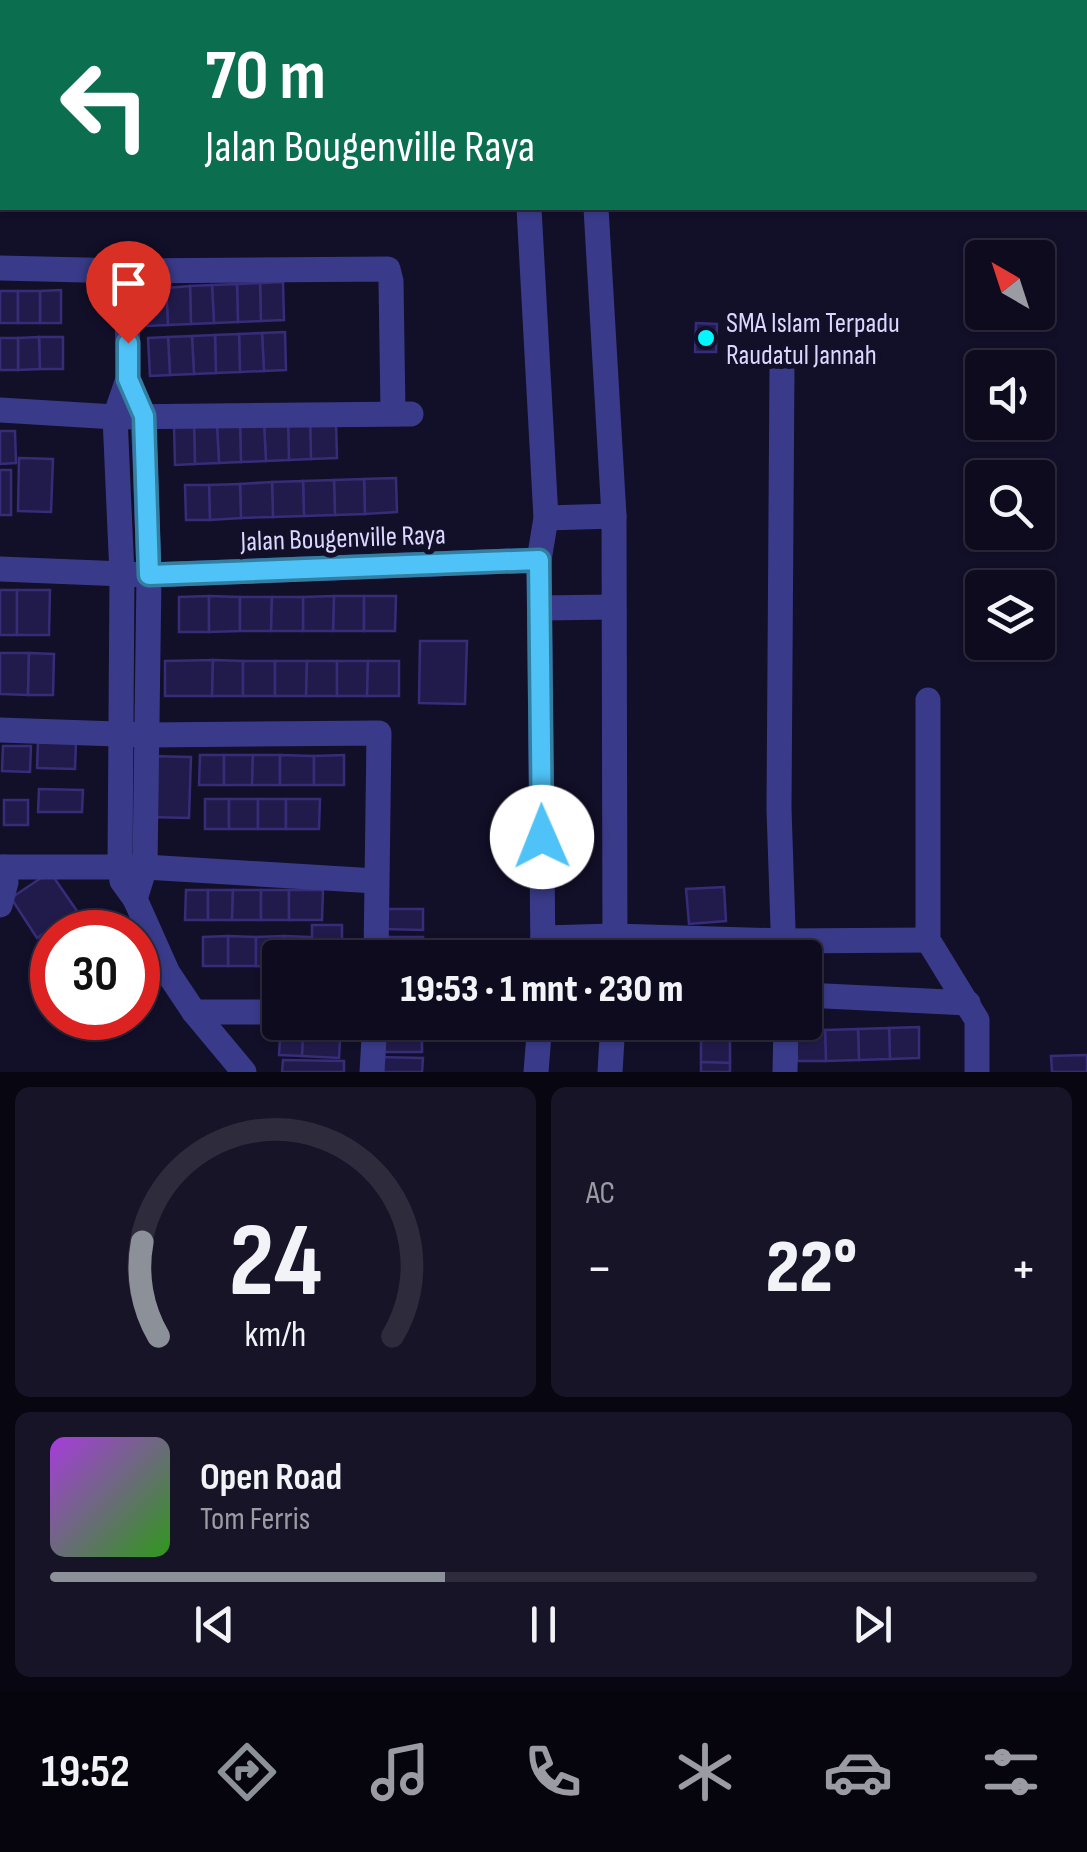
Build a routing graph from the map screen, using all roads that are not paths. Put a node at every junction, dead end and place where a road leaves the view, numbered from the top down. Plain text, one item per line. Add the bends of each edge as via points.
1 (529, 210) edge
2 (596, 210) edge
3 (0, 268) edge
4 (128, 271) junction
5 (782, 366) dead end
6 (128, 379) junction
7 (0, 410) edge
8 (144, 416) junction
9 (115, 417) junction
10 (614, 516) junction
11 (546, 518) junction
12 (539, 560) junction
13 (0, 569) edge
14 (122, 575) junction
15 (149, 575) junction
16 (613, 606) junction
17 (541, 608) junction
18 (928, 700) dead end
19 (0, 730) edge
20 (134, 734) junction
21 (2, 867) edge
22 (133, 868) junction
23 (376, 881) junction
24 (0, 905) edge
25 (376, 940) edge
26 (543, 940) edge
27 (614, 940) edge
28 (784, 940) edge
29 (928, 940) junction
30 (822, 947) edge
31 (822, 996) edge
32 (968, 1003) junction
33 (194, 1012) junction
34 (262, 1012) edge
35 (373, 1040) edge
36 (539, 1040) edge
37 (612, 1040) edge
38 (786, 1040) edge
39 (244, 1072) edge
40 (372, 1072) edge
41 (536, 1072) edge
42 (610, 1072) edge
43 (785, 1072) edge
44 (976, 1072) edge

1 - 11 street
2 - 10 street
3 - 4 street
4 - 6 street
4 - 8 street via 390,269 402,413
5 - 28 street
6 - 8 street
6 - 9 street
7 - 9 street
8 - 9 street
8 - 15 street
9 - 14 street
10 - 11 street
10 - 16 street
11 - 12 street
12 - 15 street, Jalan Bougenville Raya
12 - 17 street
13 - 14 street, Jalan Bougenville Raya
14 - 15 street, Jalan Bougenville Raya
14 - 20 street
15 - 20 street
16 - 17 street
16 - 27 street
17 - 26 street
18 - 29 street
19 - 20 street
20 - 22 street
20 - 23 street via 389,733
21 - 22 street
21 - 24 street
22 - 23 street
22 - 33 street via 142,885 135,900
23 - 25 street
29 - 30 street
29 - 32 street
31 - 32 street
32 - 44 street via 977,1020
33 - 34 street
33 - 39 street
35 - 40 street
36 - 41 street
37 - 42 street
38 - 43 street

